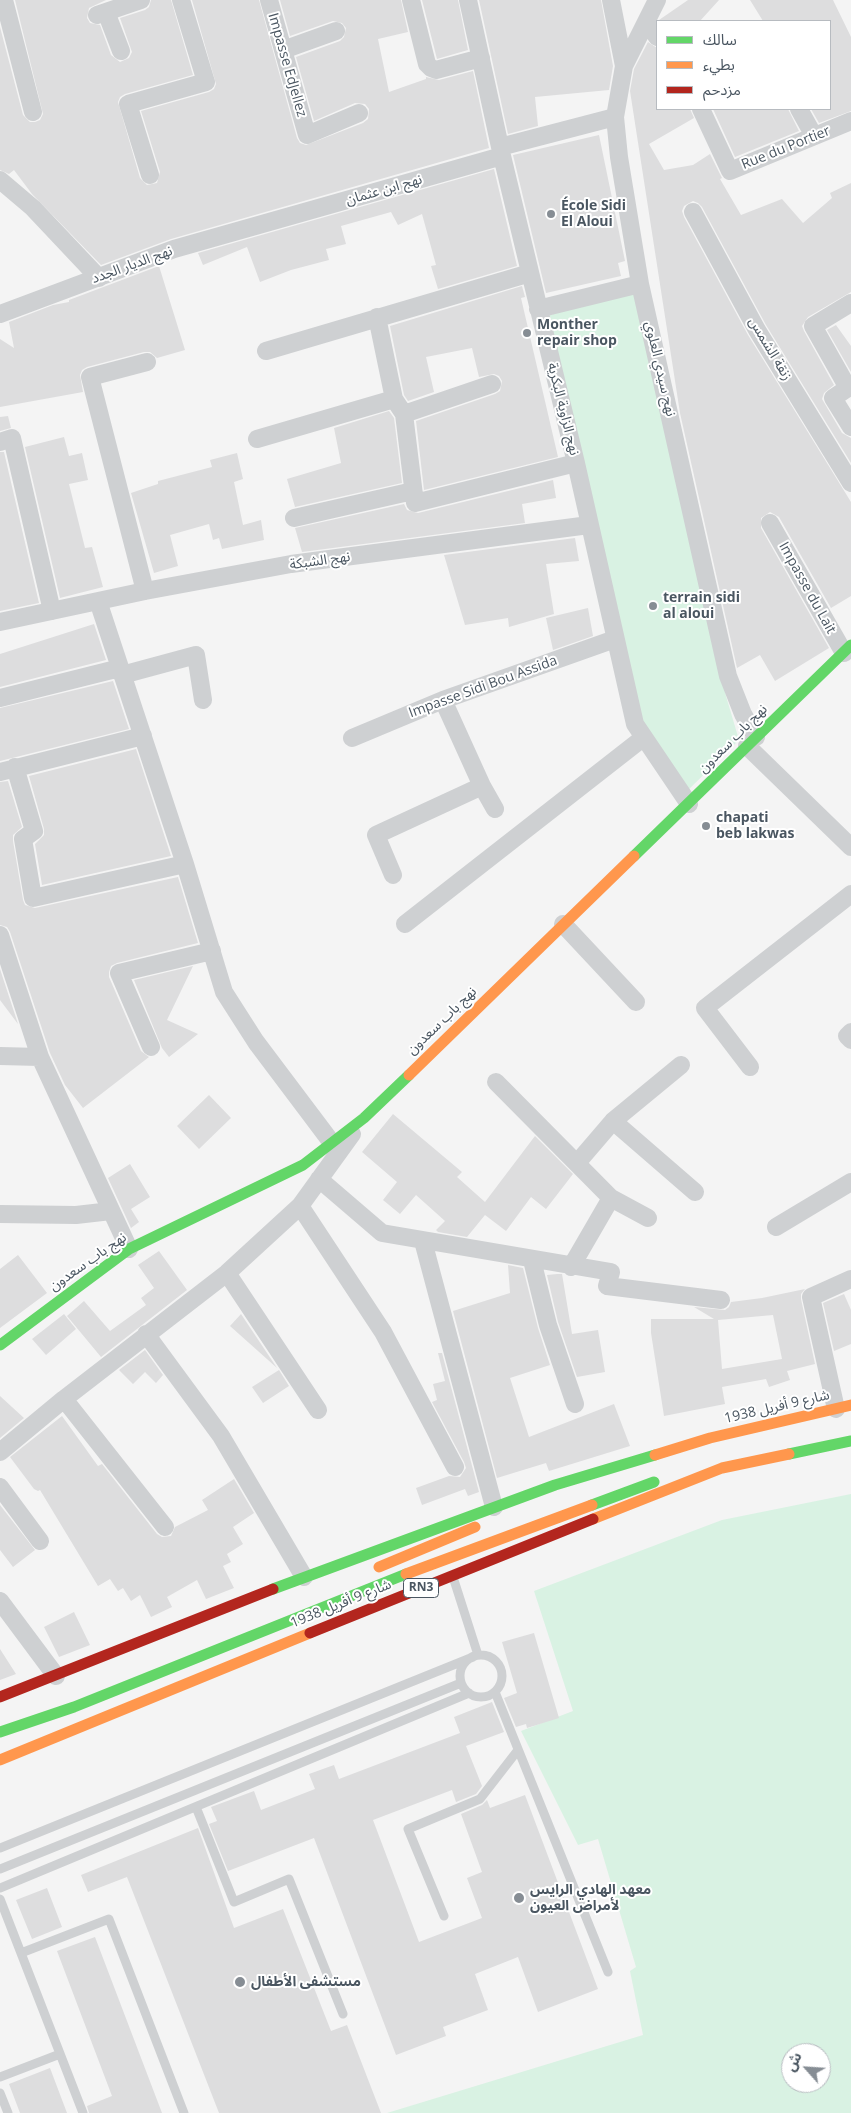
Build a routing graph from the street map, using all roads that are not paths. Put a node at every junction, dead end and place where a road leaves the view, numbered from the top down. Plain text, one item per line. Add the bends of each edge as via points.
1 (4, 0) edge
2 (142, 0) edge
3 (181, 0) edge
4 (269, 0) edge
5 (411, 0) edge
6 (468, 0) edge
7 (611, 0) edge
8 (657, 0) edge
9 (647, 21) junction
10 (336, 32) dead end
11 (656, 35) edge
12 (283, 50) junction
13 (121, 51) dead end
14 (480, 58) junction
15 (624, 66) junction
16 (701, 110) edge
17 (800, 110) edge
18 (33, 112) dead end
19 (359, 114) dead end
20 (616, 117) junction
21 (851, 121) edge
22 (814, 136) junction
23 (501, 152) junction
24 (150, 175) dead end
25 (0, 180) edge
26 (694, 212) dead end
27 (266, 223) joint
28 (530, 273) junction
29 (99, 278) junction
30 (640, 284) junction
31 (851, 303) edge
32 (538, 309) junction
33 (0, 314) edge
34 (377, 317) junction
35 (266, 350) dead end
36 (147, 362) dead end
37 (492, 384) dead end
38 (394, 399) junction
39 (404, 414) junction
40 (851, 427) edge
41 (257, 439) dead end
42 (0, 442) edge
43 (576, 463) junction
44 (851, 483) edge
45 (413, 491) junction
46 (294, 518) dead end
47 (770, 523) dead end
48 (590, 524) junction
49 (145, 591) junction
50 (98, 601) junction
51 (52, 611) junction
52 (0, 622) edge
53 (615, 638) junction
54 (847, 649) edge
55 (121, 672) junction
56 (0, 698) edge
57 (203, 700) dead end
58 (442, 700) junction
59 (143, 736) junction
60 (352, 738) dead end
61 (643, 738) junction
62 (751, 741) junction
63 (8, 769) edge
64 (482, 786) junction
65 (689, 804) junction
66 (495, 809) dead end
67 (851, 847) edge
68 (185, 864) junction
69 (393, 874) dead end
70 (851, 894) edge
71 (405, 924) dead end
72 (563, 924) junction
73 (0, 935) edge
74 (212, 950) junction
75 (636, 1002) dead end
76 (851, 1032) edge
77 (851, 1040) edge
78 (150, 1047) dead end
79 (0, 1056) edge
80 (40, 1057) junction
81 (681, 1065) dead end
82 (750, 1067) dead end
83 (496, 1082) dead end
84 (364, 1118) junction
85 (613, 1121) junction
86 (332, 1143) junction
87 (577, 1164) junction
88 (320, 1179) junction
89 (851, 1182) edge
90 (695, 1192) dead end
91 (611, 1198) junction
92 (300, 1206) junction
93 (111, 1210) junction
94 (0, 1214) edge
95 (648, 1218) dead end
96 (776, 1227) dead end
97 (423, 1241) junction
98 (129, 1249) junction
99 (532, 1260) junction
100 (571, 1267) junction
101 (227, 1273) junction
102 (851, 1279) edge
103 (721, 1300) dead end
104 (146, 1334) junction
105 (0, 1345) edge
106 (64, 1399) junction
107 (575, 1404) dead end
108 (843, 1407) edge
109 (318, 1410) dead end
110 (710, 1438) junction
111 (851, 1441) edge
112 (0, 1452) edge
113 (455, 1467) dead end
114 (722, 1468) junction
115 (0, 1487) edge
116 (494, 1507) junction
117 (165, 1527) dead end
118 (40, 1541) dead end
119 (367, 1572) dead end
120 (453, 1575) junction
121 (304, 1576) junction
122 (0, 1602) edge
123 (475, 1656) junction
124 (56, 1676) junction
125 (461, 1683) junction
126 (495, 1692) junction
127 (469, 1694) junction
128 (0, 1697) edge
129 (0, 1732) edge
130 (518, 1750) junction
131 (0, 1760) edge
132 (196, 1807) junction
133 (0, 1848) edge
134 (0, 1869) edge
135 (0, 1888) edge
136 (0, 1899) edge
137 (444, 1916) dead end
138 (21, 1953) junction
139 (608, 1972) dead end
140 (343, 2014) dead end
141 (60, 2054) junction
142 (0, 2077) edge
143 (0, 2093) edge
144 (8, 2113) edge
145 (83, 2113) edge
146 (184, 2113) edge

1 - 18 street
2 - 13 street via 101,13
3 - 24 street via 206,82 128,104
4 - 12 street, Impasse EdJellez
5 - 14 street via 427,64 431,68 436,70
6 - 14 street, نهج الزاوية البكرية
7 - 15 street
8 - 9 street, نهج سيدي العلوي
9 - 11 street
9 - 15 street, نهج سيدي العلوي
10 - 12 street
12 - 19 street, Impasse EdJellez via 307,135
14 - 23 street, نهج الزاوية البكرية
15 - 20 street, نهج سيدي العلوي
16 - 22 street, Rue du Portier via 730,171
17 - 22 street
20 - 23 street, نهج ابن عثمان
20 - 30 street, نهج سيدي العلوي via 619,157
21 - 22 street, Rue du Portier
23 - 27 street, نهج ابن عثمان
23 - 28 street, نهج الزاوية البكرية
25 - 29 street via 33,208
26 - 44 street, زنقة الشمس via 757,330
27 - 29 street, نهج الديار الجدد via 174,249
28 - 32 street, نهج الزاوية البكرية
28 - 34 street
29 - 33 street, نهج الديار الجدد
30 - 32 street
30 - 62 street, نهج سيدي العلوي via 728,676
31 - 40 street via 813,326 848,388 833,398
32 - 43 street, نهج الزاوية البكرية
34 - 35 street
34 - 38 street
36 - 49 street via 90,377
37 - 39 street
38 - 39 street
38 - 41 street
39 - 45 street
42 - 51 street via 12,438
43 - 45 street via 415,503
43 - 48 street, نهج الزاوية البكرية
45 - 46 street
47 - 54 street, Impasse du Lait
48 - 49 street, نهج الشبكة via 291,564
48 - 53 street, نهج الزاوية البكرية
49 - 50 street, نهج الشبكة
50 - 51 street, نهج الشبكة
50 - 55 street
51 - 52 street, نهج الشبكة
53 - 58 street, Impasse Sidi Bou Assida
53 - 61 street, نهج الزاوية البكرية via 635,724
54 - 62 main road, نهج باب سعدون
55 - 56 street
55 - 57 street via 196,654
55 - 59 street
58 - 60 street, Impasse Sidi Bou Assida
58 - 64 street
59 - 63 street
59 - 68 street
61 - 65 street, نهج الزاوية البكرية
61 - 71 street
62 - 65 main road, نهج باب سعدون
62 - 67 street, نهج سيدي العلوي
63 - 68 street via 34,831 23,839 33,898
64 - 66 street
64 - 69 street via 376,835
65 - 72 main road, نهج باب سعدون
68 - 74 street
70 - 82 street via 705,1008
72 - 75 street
72 - 84 main road, نهج باب سعدون
73 - 80 street
74 - 78 street via 119,973
74 - 86 street via 224,992 256,1042
76 - 77 street via 847,1036
79 - 80 street
80 - 93 street
81 - 85 street
83 - 87 street
84 - 86 main road, نهج باب سعدون
84 - 88 street
85 - 87 street
85 - 90 street
86 - 98 main road, نهج باب سعدون via 303,1165
87 - 91 street
88 - 92 street
88 - 97 street via 382,1233
89 - 96 street
91 - 95 street
91 - 100 street
92 - 101 street
92 - 113 street via 383,1332
93 - 94 street via 76,1215
93 - 98 street
97 - 99 street
97 - 116 street
98 - 105 main road, نهج باب سعدون
99 - 100 street
99 - 107 street via 548,1324
100 - 103 street via 611,1272 607,1286
101 - 104 street
101 - 109 street
102 - 108 street via 811,1297
104 - 106 street
104 - 121 street via 221,1436
106 - 112 street
106 - 117 street
108 - 110 main road, شارع 9 أفريل 1938
110 - 116 main road, شارع 9 أفريل 1938
110 - 119 main road, شارع 9 أفريل 1938 via 558,1493
111 - 114 main road, شارع 9 أفريل 1938 / RN3
114 - 120 main road, شارع 9 أفريل 1938 / RN3
114 - 129 main road, شارع 9 أفريل 1938 via 682,1474 640,1486 411,1572 74,1707
115 - 118 street
116 - 121 main road, شارع 9 أفريل 1938
120 - 123 lane
120 - 131 main road, شارع 9 أفريل 1938 / RN3
121 - 124 main road, شارع 9 أفريل 1938
122 - 124 street
123 - 125 lane via 462,1668
123 - 126 lane via 489,1656 501,1669 502,1679
123 - 133 lane
124 - 128 main road, شارع 9 أفريل 1938
125 - 127 lane
125 - 134 lane
126 - 127 lane via 476,1697
126 - 130 lane
127 - 132 lane
130 - 137 lane via 480,1799 408,1829
130 - 139 lane
132 - 135 lane
132 - 140 lane via 234,1902 289,1880
136 - 138 lane
138 - 141 lane
138 - 146 lane via 108,1919
141 - 142 lane
141 - 145 lane
143 - 144 lane

